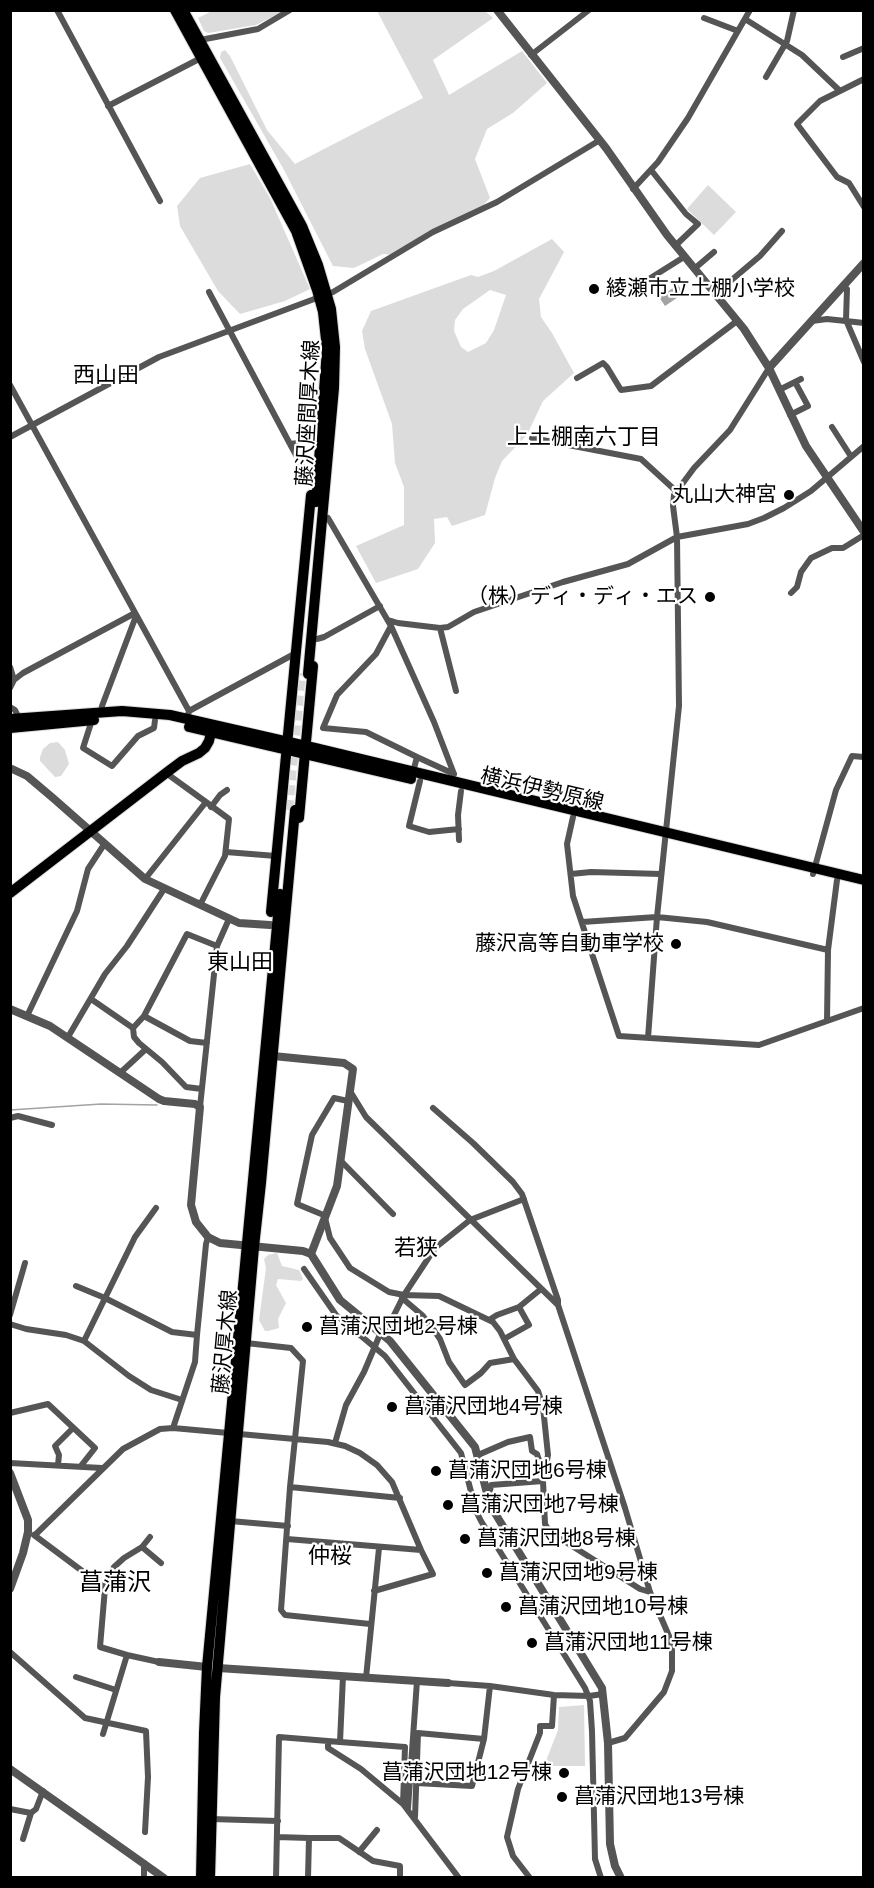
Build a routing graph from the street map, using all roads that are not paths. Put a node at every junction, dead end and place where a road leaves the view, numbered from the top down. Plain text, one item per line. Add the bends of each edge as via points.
1 (57, 10) edge
2 (175, 10) edge
3 (183, 10) edge
4 (290, 10) edge
5 (589, 10) edge
6 (750, 10) edge
7 (794, 10) edge
8 (498, 11) edge
9 (704, 18) dead end
10 (745, 19) junction
11 (738, 31) junction
12 (200, 40) junction
13 (785, 45) junction
14 (864, 48) edge
15 (531, 54) junction
16 (843, 57) dead end
17 (201, 58) junction
18 (766, 77) dead end
19 (864, 79) edge
20 (840, 91) junction
21 (108, 106) junction
22 (600, 140) junction
23 (651, 170) junction
24 (633, 189) junction
25 (160, 201) dead end
26 (864, 207) edge
27 (782, 231) dead end
28 (675, 246) junction
29 (714, 252) dead end
30 (684, 257) junction
31 (864, 263) edge
32 (694, 269) junction
33 (649, 279) dead end
34 (843, 285) junction
35 (209, 292) dead end
36 (715, 294) junction
37 (323, 296) junction
38 (846, 320) junction
39 (737, 321) junction
40 (811, 321) junction
41 (864, 323) edge
42 (230, 330) junction
43 (864, 362) edge
44 (769, 368) junction
45 (577, 378) dead end
46 (10, 385) edge
47 (779, 390) junction
48 (790, 415) junction
49 (33, 426) junction
50 (832, 427) dead end
51 (322, 434) junction
52 (10, 437) edge
53 (531, 438) dead end
54 (290, 444) junction
55 (864, 446) edge
56 (850, 455) junction
57 (323, 459) junction
58 (303, 468) dead end
59 (826, 477) junction
60 (676, 491) junction
61 (328, 518) junction
62 (864, 533) edge
63 (677, 537) junction
64 (790, 593) dead end
65 (380, 606) junction
66 (136, 614) junction
67 (390, 623) junction
68 (440, 628) junction
69 (317, 639) junction
70 (296, 653) junction
71 (10, 667) edge
72 (305, 673) tunnel mouth
73 (14, 680) junction
74 (10, 688) edge
75 (456, 691) dead end
76 (10, 707) edge
77 (101, 713) junction
78 (188, 715) junction
79 (15, 718) edge
80 (92, 720) junction
81 (155, 720) junction
82 (10, 728) edge
83 (212, 728) junction
84 (288, 747) junction
85 (305, 750) junction
86 (417, 757) junction
87 (864, 757) edge
88 (10, 768) edge
89 (166, 773) junction
90 (417, 777) junction
91 (228, 790) dead end
92 (461, 791) junction
93 (208, 804) junction
94 (291, 810) tunnel mouth
95 (573, 817) junction
96 (459, 829) junction
97 (92, 832) junction
98 (665, 836) junction
99 (459, 840) dead end
100 (105, 843) junction
101 (226, 852) junction
102 (276, 856) junction
103 (813, 871) junction
104 (571, 874) junction
105 (662, 874) junction
106 (145, 879) junction
107 (837, 880) junction
108 (864, 880) edge
109 (864, 886) edge
110 (164, 889) junction
111 (10, 893) edge
112 (200, 905) junction
113 (657, 917) junction
114 (229, 919) junction
115 (582, 922) junction
116 (270, 926) junction
117 (217, 946) junction
118 (828, 951) junction
119 (91, 999) junction
120 (273, 1008) junction
121 (864, 1008) edge
122 (10, 1009) edge
123 (27, 1016) junction
124 (144, 1016) junction
125 (827, 1021) junction
126 (133, 1028) junction
127 (68, 1037) junction
128 (648, 1038) junction
129 (207, 1043) junction
130 (146, 1049) junction
131 (273, 1056) junction
132 (120, 1073) junction
133 (202, 1089) junction
134 (349, 1090) junction
135 (348, 1101) junction
136 (200, 1107) junction
137 (433, 1108) dead end
138 (10, 1118) edge
139 (52, 1125) dead end
140 (341, 1161) junction
141 (524, 1199) junction
142 (156, 1208) dead end
143 (393, 1214) dead end
144 (326, 1217) junction
145 (470, 1221) junction
146 (208, 1237) junction
147 (250, 1246) junction
148 (311, 1254) junction
149 (25, 1263) dead end
150 (304, 1269) dead end
151 (76, 1286) dead end
152 (541, 1289) junction
153 (403, 1297) junction
154 (105, 1298) junction
155 (558, 1305) junction
156 (519, 1307) junction
157 (10, 1315) edge
158 (489, 1320) junction
159 (10, 1324) edge
160 (382, 1334) junction
161 (197, 1335) junction
162 (504, 1339) junction
163 (84, 1341) junction
164 (246, 1343) junction
165 (375, 1347) junction
166 (514, 1359) junction
167 (182, 1400) junction
168 (10, 1413) edge
169 (73, 1428) junction
170 (173, 1428) junction
171 (233, 1434) junction
172 (295, 1439) junction
173 (335, 1443) junction
174 (478, 1455) junction
175 (10, 1463) edge
176 (58, 1465) junction
177 (80, 1467) junction
178 (102, 1468) junction
179 (10, 1473) edge
180 (542, 1481) junction
181 (290, 1487) junction
182 (486, 1492) junction
183 (400, 1498) junction
184 (230, 1521) junction
185 (288, 1526) junction
186 (32, 1534) junction
187 (150, 1537) dead end
188 (287, 1539) junction
189 (142, 1547) junction
190 (379, 1548) junction
191 (421, 1550) junction
192 (161, 1563) dead end
193 (105, 1588) junction
194 (10, 1589) edge
195 (374, 1591) junction
196 (650, 1592) junction
197 (370, 1624) junction
198 (10, 1652) edge
199 (127, 1655) junction
200 (159, 1662) joint
201 (212, 1667) junction
202 (343, 1676) junction
203 (76, 1677) dead end
204 (366, 1678) junction
205 (417, 1681) junction
206 (448, 1683) joint
207 (490, 1686) junction
208 (116, 1690) junction
209 (603, 1694) junction
210 (554, 1695) junction
211 (589, 1696) junction
212 (106, 1722) junction
213 (103, 1734) dead end
214 (484, 1739) junction
215 (328, 1741) junction
216 (340, 1742) junction
217 (608, 1743) junction
218 (10, 1769) edge
219 (417, 1783) junction
220 (43, 1791) junction
221 (405, 1806) junction
222 (10, 1809) edge
223 (30, 1813) junction
224 (416, 1818) junction
225 (211, 1819) junction
226 (278, 1821) junction
227 (377, 1830) dead end
228 (145, 1832) dead end
229 (277, 1837) junction
230 (309, 1838) junction
231 (23, 1839) dead end
232 (359, 1852) junction
233 (144, 1863) junction
234 (144, 1878) edge
235 (165, 1878) edge
236 (201, 1878) edge
237 (210, 1878) edge
238 (276, 1878) edge
239 (309, 1878) edge
240 (400, 1878) edge
241 (459, 1878) edge
242 (530, 1878) edge
243 (601, 1878) edge
244 (621, 1878) edge

1 - 21 street
2 - 17 main road, 藤沢座間厚木線
3 - 12 main road, 藤沢座間厚木線
4 - 12 street via 258,29
5 - 15 street
6 - 10 street
7 - 13 street
8 - 15 street
9 - 11 street
10 - 11 street
10 - 13 street
11 - 23 street via 688,118
12 - 37 main road, 藤沢座間厚木線 via 302,226
13 - 18 street
13 - 20 street via 821,71
14 - 16 street
15 - 22 street
17 - 21 street
17 - 37 main road, 藤沢座間厚木線 via 296,231
19 - 20 street
20 - 26 street via 820,101 797,124 837,177 849,183
21 - 25 street
22 - 24 street
22 - 37 street via 497,202 433,232
23 - 24 street
23 - 28 street via 698,224
24 - 28 street
27 - 36 street via 760,256
28 - 30 street
29 - 32 street
30 - 32 street
30 - 33 street
31 - 34 street
32 - 36 street
34 - 38 street via 847,289
34 - 40 street
35 - 42 street
36 - 39 street
37 - 42 street
37 - 51 main road, 藤沢座間厚木線 via 327,349
37 - 57 main road, 藤沢座間厚木線 via 331,309 336,364
38 - 40 street
38 - 41 street
38 - 43 street
39 - 44 street
39 - 45 street via 651,386 621,390 603,363
40 - 44 street
42 - 49 street via 159,357
42 - 54 street
44 - 47 street
44 - 60 street via 730,430
46 - 49 street
47 - 48 street
47 - 48 street via 798,380 808,406
48 - 59 street
49 - 52 street
49 - 66 street
50 - 56 street
51 - 54 street
51 - 57 main road, 藤沢座間厚木線
53 - 60 street via 641,459
54 - 58 street
55 - 56 street
56 - 59 street
57 - 61 main road via 329,490
57 - 70 main road via 310,506
57 - 72 main road, 藤沢座間厚木線
59 - 62 street
59 - 63 street via 765,518
60 - 63 street via 673,506
61 - 65 street
61 - 69 main road
62 - 64 street via 843,548 832,548 811,558
63 - 68 street via 628,564 543,588
63 - 98 street via 679,706
65 - 67 street
65 - 69 street
66 - 73 street
66 - 77 street
66 - 78 street
67 - 68 street
67 - 86 street via 454,774
67 - 86 street via 376,654 337,695 323,728 366,732
68 - 75 street
69 - 85 main road
70 - 78 street
70 - 84 main road
71 - 73 street
73 - 74 street
76 - 79 street via 15,710
77 - 78 main road, 横浜伊勢原線
77 - 79 main road, 横浜伊勢原線
78 - 83 main road, 横浜伊勢原線
80 - 81 main road, 横浜伊勢原線
80 - 81 street via 83,748 112,766 138,736 154,728
80 - 82 main road, 横浜伊勢原線
81 - 83 main road, 横浜伊勢原線
83 - 84 main road, 横浜伊勢原線
83 - 89 main road via 205,748
84 - 85 main road, 横浜伊勢原線
84 - 102 main road
85 - 90 main road, 横浜伊勢原線
85 - 120 main road via 289,941
86 - 90 street
87 - 103 street via 852,756 836,790
88 - 97 street via 27,776
89 - 93 street
89 - 97 main road
90 - 92 main road, 横浜伊勢原線
90 - 96 street via 409,826 429,832
90 - 98 main road, 横浜伊勢原線
91 - 93 street
92 - 95 main road, 横浜伊勢原線
92 - 96 street
93 - 101 street via 229,819
93 - 106 street
94 - 120 main road, 藤沢厚木線
95 - 98 main road, 横浜伊勢原線
95 - 104 street via 567,844
96 - 99 street
97 - 100 street
97 - 111 main road
98 - 103 main road, 横浜伊勢原線
98 - 105 street
100 - 106 street
100 - 123 street via 88,869 77,911
101 - 102 street
101 - 112 street
102 - 116 main road
103 - 107 main road, 横浜伊勢原線
103 - 108 main road, 横浜伊勢原線
104 - 105 street
104 - 115 street
105 - 113 street
106 - 110 street
107 - 109 main road, 横浜伊勢原線
107 - 118 street
110 - 112 street
110 - 119 street
112 - 114 street
113 - 115 street
113 - 118 street via 707,922
113 - 128 street
114 - 116 street
114 - 117 street
115 - 128 street via 619,1036
116 - 120 main road
117 - 124 street via 188,933
117 - 129 street
118 - 125 street
119 - 126 street
119 - 127 street
120 - 131 main road, 藤沢厚木線
120 - 147 main road, 藤沢厚木線
121 - 125 street
122 - 123 street
123 - 127 street
124 - 126 street
124 - 129 street via 190,1041
125 - 128 street via 759,1045
126 - 130 street via 134,1037
127 - 132 street
129 - 133 street
130 - 132 street
130 - 133 street via 186,1087
131 - 134 street via 344,1063 353,1069
131 - 147 main road, 藤沢厚木線
132 - 136 street via 164,1101
133 - 136 street
134 - 135 street
134 - 145 street via 366,1117
135 - 140 street
135 - 144 street via 334,1098 312,1135 297,1204
136 - 146 street via 191,1205 196,1222
137 - 141 street via 513,1182
138 - 139 street via 18,1116
140 - 143 street
140 - 144 street
141 - 145 street
141 - 155 street
142 - 154 street via 135,1237
144 - 148 street
144 - 153 street via 330,1238 350,1268
145 - 152 street
145 - 153 street via 435,1248
146 - 147 street via 220,1243
146 - 161 street
147 - 148 street
147 - 164 main road, 藤沢厚木線
147 - 171 main road, 藤沢厚木線
148 - 160 street via 340,1300
149 - 157 street
150 - 165 street via 336,1315
151 - 154 street
152 - 155 street
152 - 156 street
153 - 158 street via 439,1296
153 - 160 street
153 - 166 street via 431,1326 465,1385 490,1362
154 - 161 street via 172,1332
154 - 163 street
155 - 196 street
156 - 158 street
156 - 162 street via 529,1325
158 - 162 street
159 - 163 street
160 - 165 street
160 - 174 street
161 - 167 street via 195,1362
162 - 166 street
163 - 167 street via 151,1390
164 - 171 main road, 藤沢厚木線
164 - 172 street via 291,1348 303,1361
165 - 173 street via 346,1405
165 - 211 street via 461,1453 481,1521
166 - 180 street via 538,1391 543,1407 548,1455
167 - 170 street
168 - 169 street via 48,1404
169 - 176 street via 56,1446
169 - 177 street via 95,1448
170 - 171 street
170 - 178 street via 160,1430 123,1449
171 - 172 street
171 - 184 main road, 藤沢厚木線
171 - 201 main road, 藤沢厚木線
172 - 173 street
172 - 181 street
173 - 183 street via 377,1465
174 - 180 street via 530,1437
174 - 182 street
175 - 176 street
176 - 177 street
177 - 178 street
178 - 186 street
179 - 186 street
180 - 182 street via 491,1485
180 - 196 street via 545,1524 550,1532
181 - 183 street
181 - 185 street
182 - 209 street via 496,1517 593,1671
183 - 191 street
184 - 185 street
184 - 201 main road, 藤沢厚木線
185 - 188 street
186 - 193 street
186 - 194 street
187 - 189 street
188 - 190 street
188 - 197 street via 281,1610 285,1616
189 - 192 street
189 - 193 street via 114,1567
190 - 191 street
190 - 195 street
191 - 195 street via 433,1574
193 - 199 street via 100,1647
195 - 197 street
196 - 217 street via 669,1636 672,1671 664,1692 629,1733 620,1741
197 - 204 street
198 - 212 street via 85,1718
199 - 200 street
199 - 208 street
200 - 201 street
201 - 202 street
201 - 225 main road, 藤沢厚木線
201 - 236 main road, 藤沢厚木線
202 - 204 street
202 - 216 street
203 - 208 street
204 - 205 street
205 - 206 street
205 - 221 street
206 - 207 street
207 - 210 street
207 - 214 street
208 - 212 street
209 - 211 street
209 - 217 street
210 - 211 street
210 - 242 street via 552,1726 540,1726 518,1789 507,1837 513,1856
211 - 243 street via 594,1850
212 - 213 street
212 - 228 street via 146,1731
214 - 219 street via 472,1786
214 - 219 street via 418,1733
215 - 216 street
215 - 221 street via 328,1748 361,1769
215 - 226 street via 279,1737
216 - 221 street via 405,1747
217 - 244 street via 610,1844
218 - 220 street
219 - 224 street
220 - 223 street via 36,1809
220 - 233 street
221 - 224 street
222 - 223 street
223 - 231 street
224 - 241 street
225 - 226 street
225 - 237 main road, 藤沢厚木線
226 - 229 street
227 - 232 street
229 - 230 street
229 - 238 street
230 - 232 street via 339,1838
230 - 239 street
232 - 240 street via 372,1861 400,1866
233 - 234 street
233 - 235 street

